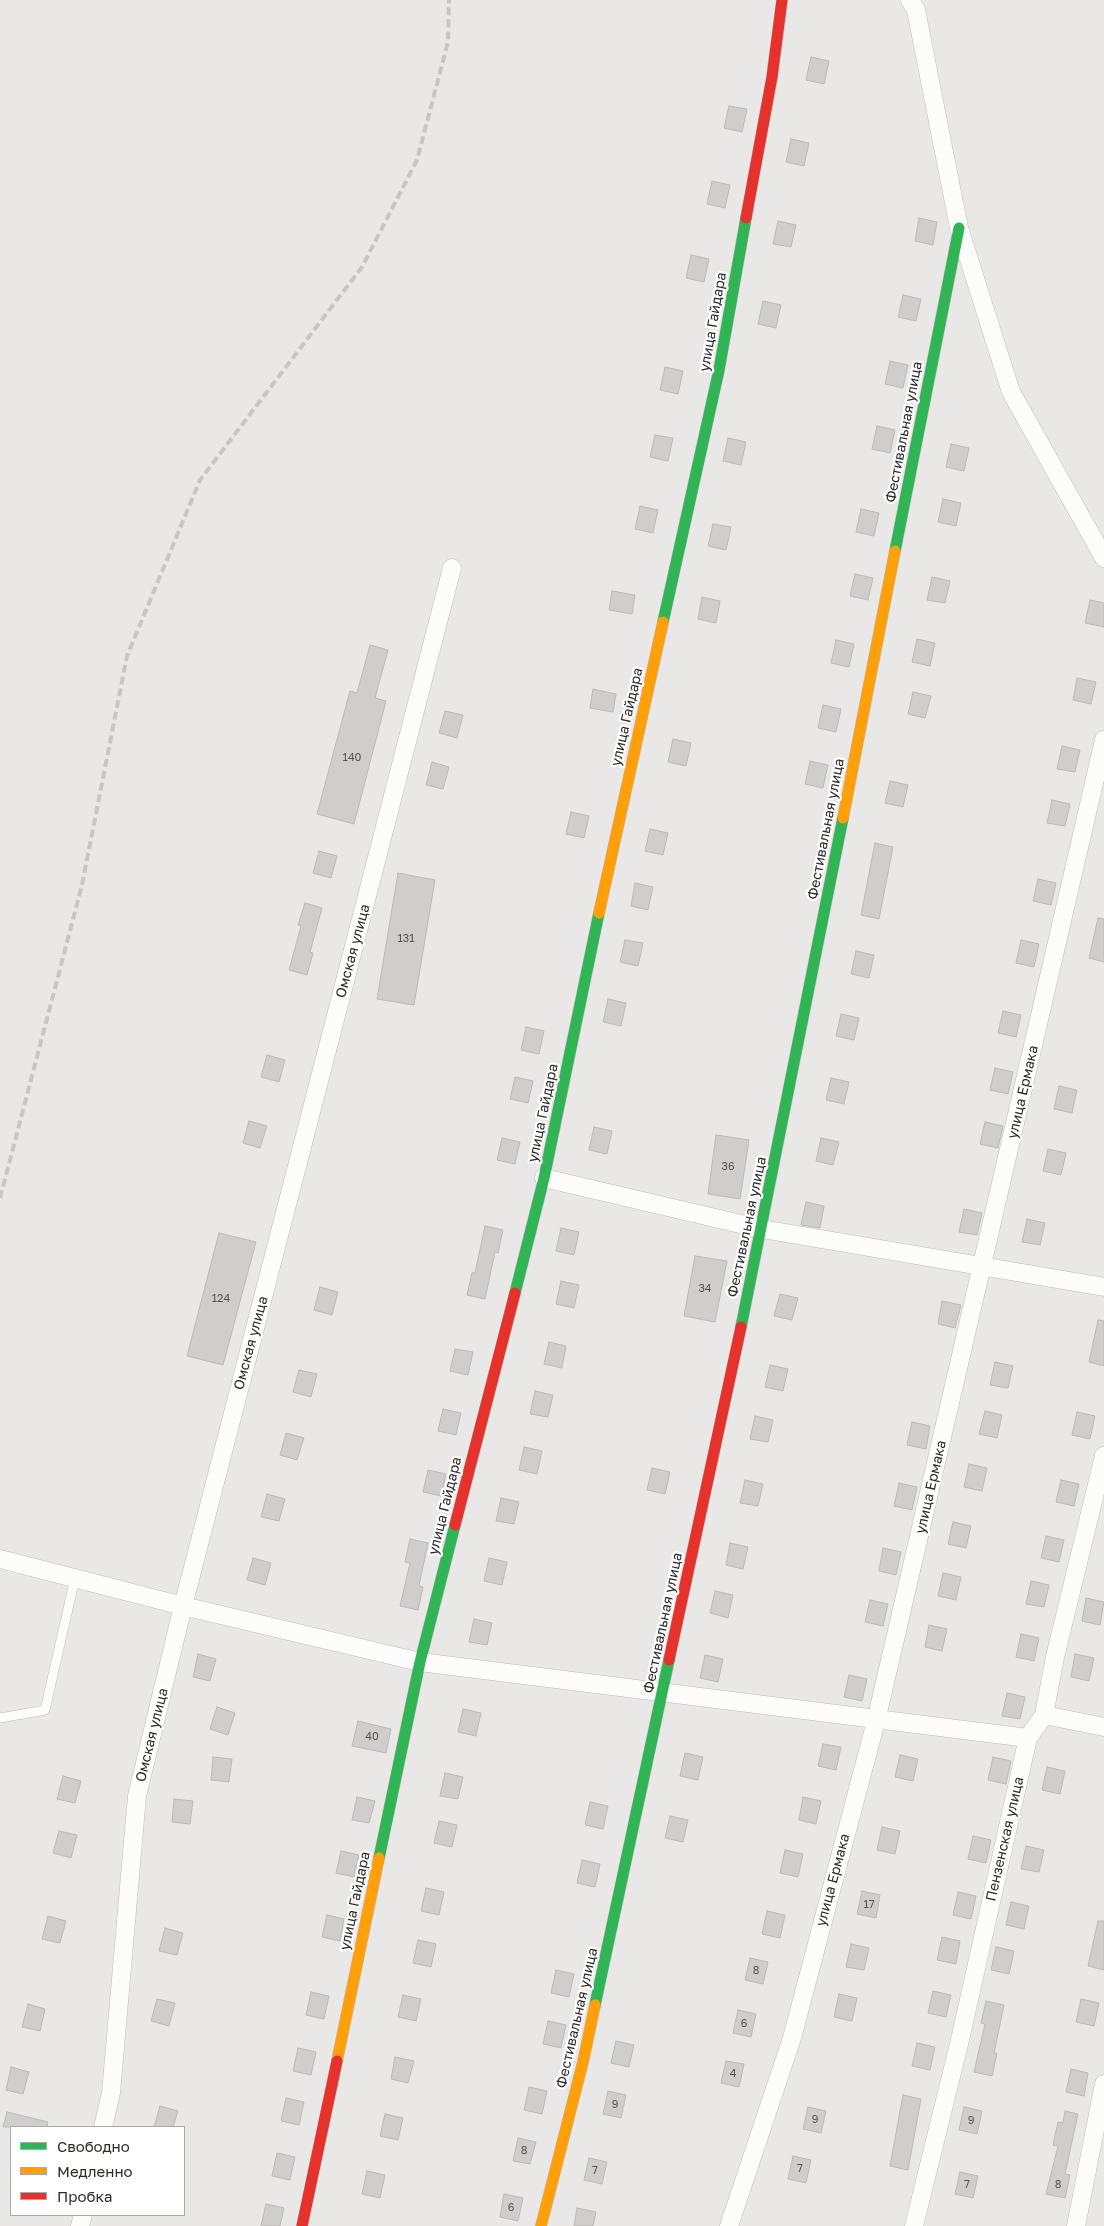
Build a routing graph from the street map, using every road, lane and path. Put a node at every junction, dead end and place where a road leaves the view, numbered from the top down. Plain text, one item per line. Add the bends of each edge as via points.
1 (782, 0) edge
2 (910, 0) edge
3 (959, 228) junction
4 (1104, 558) edge
5 (452, 568) dead end
6 (1104, 740) edge
7 (544, 1178) junction
8 (762, 1229) junction
9 (983, 1267) junction
10 (1104, 1287) edge
11 (1104, 1456) edge
12 (0, 1559) edge
13 (74, 1578) junction
14 (183, 1606) junction
15 (420, 1662) junction
16 (664, 1692) junction
17 (1044, 1715) junction
18 (0, 1718) edge
19 (876, 1720) junction
20 (1104, 1728) edge
21 (1028, 1738) junction
22 (1104, 2084) edge
23 (103, 2126) edge
24 (302, 2226) edge
25 (541, 2226) edge
26 (729, 2226) edge
27 (914, 2226) edge
28 (1076, 2226) edge

1 - 7 street, улица Гайдара via 772,77 719,370 617,827
2 - 3 street via 916,10
3 - 4 street via 1011,392
3 - 8 street, Фестивальная улица
5 - 14 street, Омская улица
6 - 9 street, улица Ермака
7 - 8 street
7 - 15 street, улица Гайдара
8 - 9 street
8 - 16 street, Фестивальная улица
9 - 10 street
9 - 19 street, улица Ермака
11 - 17 street, Пензенская улица
12 - 13 street
13 - 14 street
13 - 18 lane via 45,1710
14 - 15 street
14 - 23 street, Омская улица via 137,1796 111,2093
15 - 16 street
15 - 24 street, улица Гайдара
16 - 19 street
16 - 25 street, Фестивальная улица via 583,2062
17 - 20 street
17 - 21 street, Пензенская улица
19 - 21 street
19 - 26 street, улица Ермака via 792,2038
21 - 27 street, Пензенская улица
22 - 28 street

